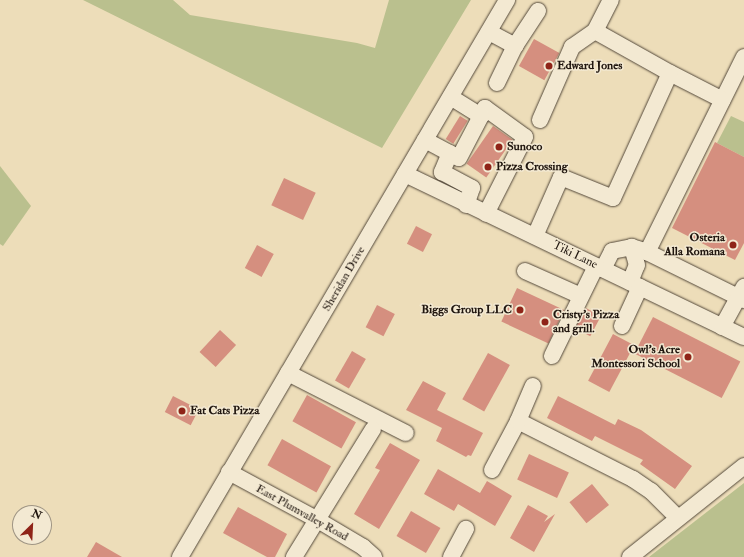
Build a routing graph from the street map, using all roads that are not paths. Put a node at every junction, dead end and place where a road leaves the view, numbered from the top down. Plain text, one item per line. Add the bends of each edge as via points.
1 (507, 0) edge
2 (611, 0) edge
3 (538, 11) dead end
4 (596, 31) junction
5 (489, 32) junction
6 (515, 46) junction
7 (744, 57) edge
8 (670, 73) junction
9 (497, 83) dead end
10 (450, 97) junction
11 (723, 100) junction
12 (482, 116) junction
13 (540, 120) dead end
14 (425, 140) junction
15 (450, 153) junction
16 (405, 174) junction
17 (466, 205) junction
18 (486, 214) junction
19 (535, 236) junction
20 (632, 247) junction
21 (647, 252) junction
22 (600, 267) junction
23 (525, 271) dead end
24 (635, 284) junction
25 (742, 295) edge
26 (581, 296) junction
27 (622, 326) dead end
28 (722, 327) junction
29 (744, 338) edge
30 (552, 356) dead end
31 (288, 373) junction
32 (533, 386) dead end
33 (518, 421) junction
34 (373, 429) dead end
35 (406, 433) dead end
36 (744, 466) edge
37 (492, 470) dead end
38 (229, 472) junction
39 (678, 518) junction
40 (316, 519) junction
41 (466, 529) dead end
42 (180, 557) edge
43 (294, 557) edge
44 (374, 557) edge
45 (451, 557) edge
46 (630, 557) edge

1 - 5 street, Sheridan Drive
2 - 4 street
3 - 6 street
4 - 8 street
4 - 13 street via 572,47
5 - 6 street
5 - 10 street, Sheridan Drive
6 - 9 street
7 - 11 street
8 - 11 street
8 - 19 street via 613,198 561,177
10 - 12 street
10 - 14 street, Sheridan Drive
11 - 21 street
12 - 15 street via 458,158
12 - 18 street via 485,108 525,136
14 - 15 street
14 - 16 street, Sheridan Drive
15 - 17 street via 442,172 472,188
16 - 17 street, Tiki Lane
16 - 31 street, Sheridan Drive
17 - 18 street, Tiki Lane
18 - 19 street, Tiki Lane
19 - 22 street, Tiki Lane
20 - 21 street
20 - 22 street via 612,251
20 - 24 street via 637,265
21 - 25 street
22 - 24 street, Tiki Lane
22 - 26 street
23 - 26 street
24 - 27 street
24 - 28 street, Tiki Lane
25 - 28 street
26 - 30 street
28 - 29 street, Tiki Lane
31 - 35 street
31 - 38 street, Sheridan Drive
32 - 33 street
33 - 37 street
33 - 39 street via 632,479 651,491
34 - 40 street
36 - 39 street
38 - 40 street, East Plumvalley Road
38 - 42 street, Sheridan Drive
39 - 46 street
40 - 43 street
40 - 44 street, East Plumvalley Road via 363,547
41 - 45 street

